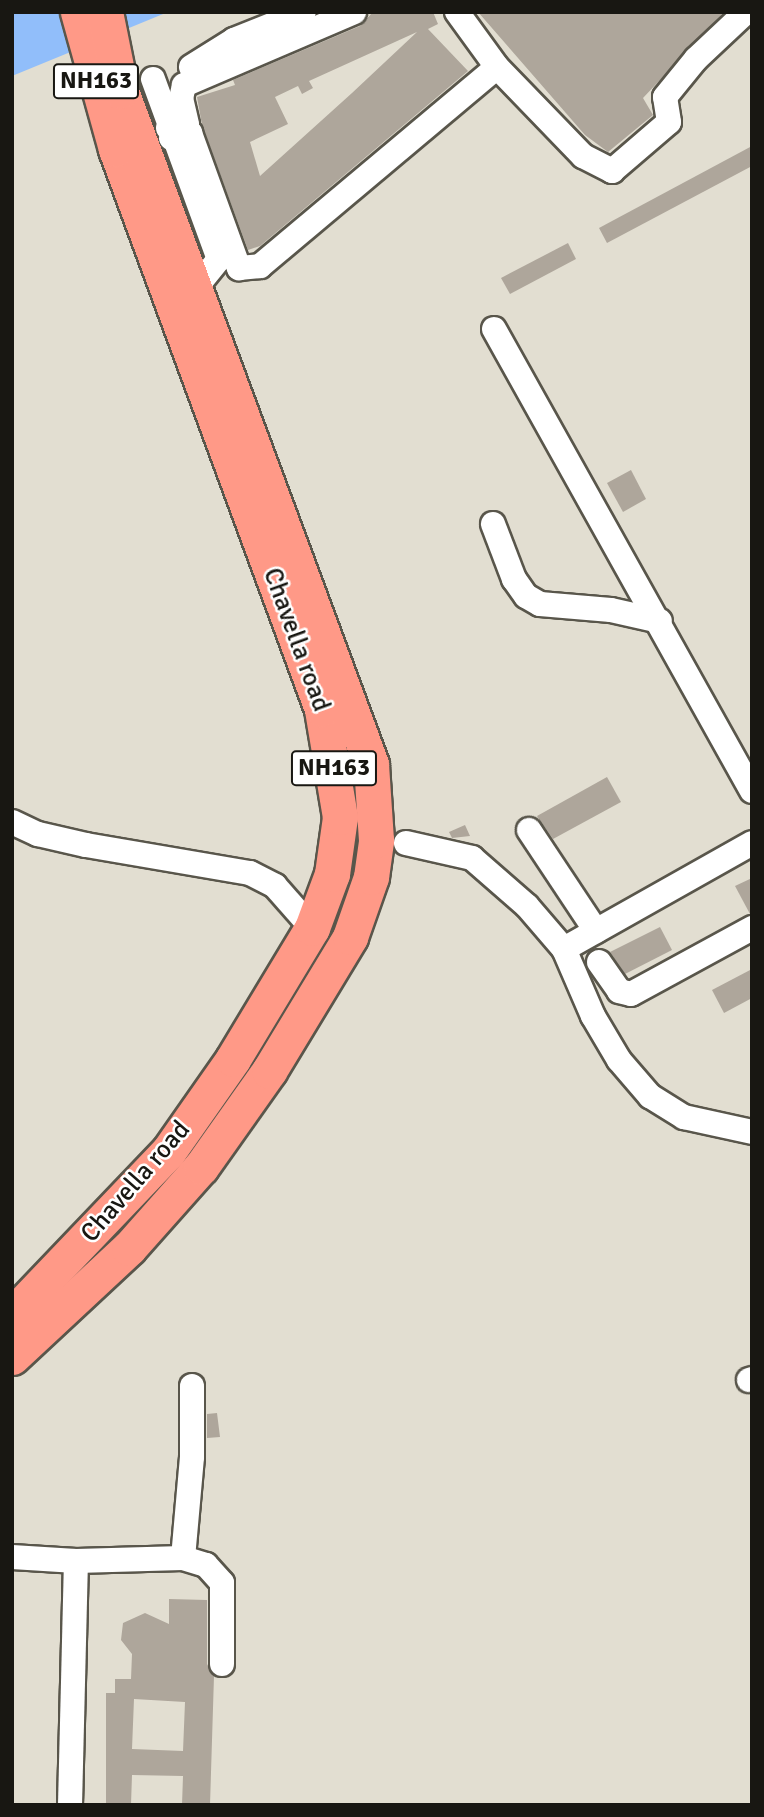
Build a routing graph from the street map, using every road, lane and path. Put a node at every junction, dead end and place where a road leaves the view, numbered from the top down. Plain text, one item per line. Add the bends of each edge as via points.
1 (78, 12) edge
2 (105, 12) edge
3 (304, 12) edge
4 (354, 12) edge
5 (457, 12) edge
6 (746, 12) edge
7 (497, 67) junction
8 (159, 117) junction
9 (494, 329) dead end
10 (493, 524) dead end
11 (660, 621) junction
12 (752, 791) edge
13 (12, 822) edge
14 (529, 830) dead end
15 (406, 843) dead end
16 (752, 843) edge
17 (312, 928) junction
18 (752, 928) edge
19 (596, 931) junction
20 (564, 949) junction
21 (599, 962) dead end
22 (752, 1132) edge
23 (12, 1315) edge
24 (12, 1357) edge
25 (192, 1386) dead end
26 (12, 1557) edge
27 (183, 1558) junction
28 (76, 1561) junction
29 (222, 1664) dead end
30 (70, 1805) edge

1 - 8 highway, Chavella road / NH163
2 - 8 highway, Chavella road / NH163
3 - 8 street via 234,40 162,85
4 - 8 street via 184,85
5 - 7 street
6 - 7 street via 696,59 665,97 669,122 612,171 583,156
7 - 8 street via 260,266 239,268
8 - 17 highway, Chavella road / NH163 via 322,709 340,817 332,874
8 - 24 highway, Chavella road / NH163 via 196,287 371,764 376,840 371,877 350,937 269,1071 201,1167 129,1248
9 - 11 street
10 - 11 street via 514,579 526,596 540,604 611,610
11 - 12 street
13 - 17 street via 37,834 86,845 250,873 275,887
14 - 19 street
15 - 20 street via 472,858 527,906
16 - 19 street
17 - 23 highway, Chavella road / NH163 via 233,1059 168,1152
18 - 21 street via 631,994 619,991
19 - 20 street
20 - 22 street via 593,1016 619,1060 650,1096 684,1117
25 - 27 street via 192,1457
26 - 28 street
27 - 28 street
27 - 29 street via 206,1565 222,1583
28 - 30 street

